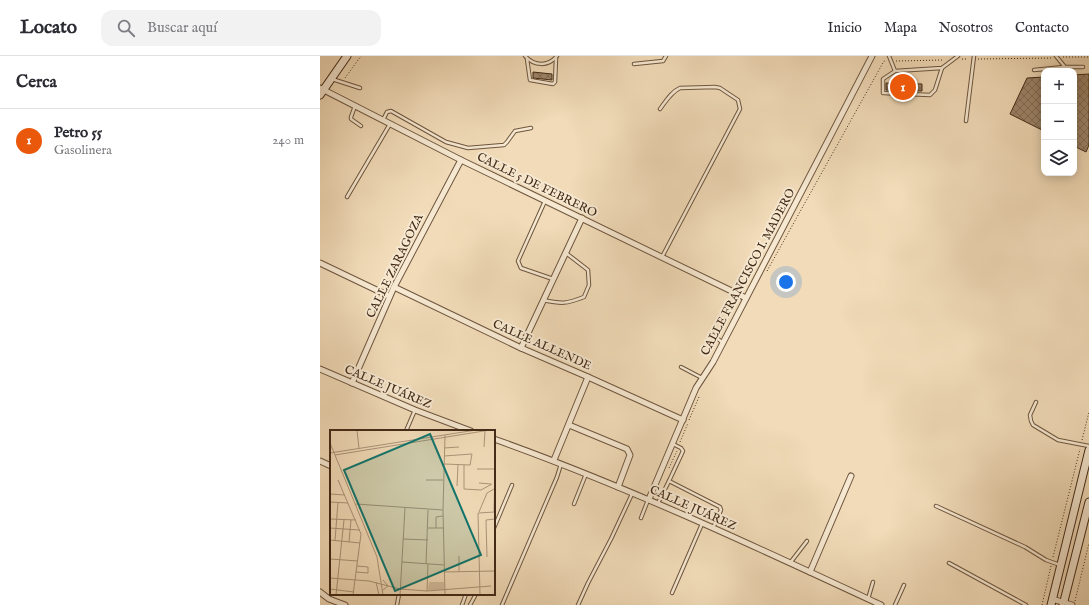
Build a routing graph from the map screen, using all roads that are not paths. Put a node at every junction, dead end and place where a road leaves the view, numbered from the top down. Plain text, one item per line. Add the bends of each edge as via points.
1 (347, 56) edge
2 (666, 56) edge
3 (872, 56) edge
4 (890, 56) edge
5 (958, 56) edge
6 (526, 57) edge
7 (556, 57) edge
8 (1056, 57) edge
9 (974, 58) edge
10 (634, 64) dead end
11 (1065, 67) junction
12 (1083, 67) dead end
13 (942, 68) junction
14 (1034, 70) dead end
15 (895, 71) junction
16 (331, 78) junction
17 (360, 88) dead end
18 (321, 91) edge
19 (355, 106) junction
20 (660, 109) dead end
21 (383, 120) junction
22 (966, 121) dead end
23 (391, 124) junction
24 (361, 126) dead end
25 (531, 128) dead end
26 (461, 160) junction
27 (347, 197) dead end
28 (546, 201) junction
29 (582, 218) junction
30 (566, 252) junction
31 (662, 258) junction
32 (320, 263) edge
33 (553, 279) junction
34 (394, 287) junction
35 (389, 296) junction
36 (746, 298) junction
37 (543, 300) junction
38 (712, 335) dead end
39 (723, 342) junction
40 (521, 348) junction
41 (681, 367) dead end
42 (320, 369) edge
43 (588, 377) junction
44 (702, 378) junction
45 (352, 383) junction
46 (1036, 402) dead end
47 (415, 410) junction
48 (683, 420) junction
49 (569, 425) junction
50 (406, 430) edge
51 (466, 430) edge
52 (495, 439) edge
53 (672, 444) junction
54 (1089, 446) edge
55 (1089, 450) edge
56 (554, 460) junction
57 (320, 461) edge
58 (561, 463) junction
59 (330, 466) edge
60 (586, 474) junction
61 (851, 476) dead end
62 (669, 481) junction
63 (512, 485) dead end
64 (618, 487) junction
65 (632, 493) junction
66 (649, 499) junction
67 (1089, 502) edge
68 (658, 503) junction
69 (574, 504) dead end
70 (936, 506) dead end
71 (1087, 514) edge
72 (640, 518) dead end
73 (702, 523) junction
74 (495, 526) edge
75 (713, 528) junction
76 (807, 540) dead end
77 (790, 563) junction
78 (948, 563) dead end
79 (1060, 565) junction
80 (810, 572) junction
81 (873, 582) dead end
82 (904, 585) dead end
83 (320, 592) edge
84 (672, 593) dead end
85 (399, 595) edge
86 (466, 595) edge
87 (475, 595) edge
88 (868, 599) junction
89 (1051, 602) edge
90 (1064, 604) edge
91 (345, 605) edge
92 (397, 605) edge
93 (462, 605) edge
94 (470, 605) edge
95 (502, 605) edge
96 (578, 605) edge
97 (881, 605) edge
98 (895, 605) edge
99 (1026, 605) edge
100 (1073, 605) edge

1 - 16 street
2 - 10 lane via 663,61
3 - 36 street, CALLE FRANCISCO I. MADERO
4 - 15 lane
5 - 13 lane
6 - 7 lane via 542,64
6 - 7 lane via 530,80 553,84
8 - 11 lane
9 - 22 lane
11 - 12 lane
11 - 14 lane
13 - 15 lane
13 - 15 lane via 935,90 930,94 883,93 883,79
16 - 17 lane
16 - 18 street
18 - 19 street, CALLE 5 DE FEBRERO
19 - 21 street, CALLE 5 DE FEBRERO
19 - 24 lane via 350,117
20 - 31 lane via 671,94 680,88 716,87 738,100 740,109
21 - 23 street, CALLE 5 DE FEBRERO
21 - 25 lane via 387,112 391,111 446,142 468,148 504,145 515,131
23 - 26 street, CALLE 5 DE FEBRERO
23 - 27 lane
26 - 28 street, CALLE 5 DE FEBRERO
26 - 34 street, CALLE ZARAGOZA
28 - 29 street, CALLE 5 DE FEBRERO
28 - 33 lane via 518,261 521,268
29 - 30 street
29 - 31 street, CALLE 5 DE FEBRERO
30 - 33 street
30 - 37 lane via 588,270 589,285 584,297 561,304
31 - 36 street, CALLE 5 DE FEBRERO
32 - 35 street
33 - 37 street
34 - 35 street, CALLE ZARAGOZA
34 - 40 street, CALLE ALLENDE
35 - 45 street, CALLE ZARAGOZA
36 - 39 street, CALLE FRANCISCO I. MADERO
37 - 40 street
38 - 39 lane
39 - 44 street, CALLE FRANCISCO I. MADERO
40 - 43 street, CALLE ALLENDE
41 - 44 lane
42 - 45 street, CALLE JUÁREZ
43 - 48 street, CALLE ALLENDE
43 - 49 street
44 - 48 street, CALLE FRANCISCO I. MADERO
45 - 47 street, CALLE JUÁREZ
46 - 54 lane via 1030,415 1033,425 1058,440
47 - 50 lane
47 - 51 street, CALLE JUÁREZ
48 - 53 street, CALLE FRANCISCO I. MADERO
49 - 56 street
49 - 64 street via 627,449 630,456
52 - 56 street, CALLE JUÁREZ
53 - 62 lane via 683,451
53 - 66 street, CALLE FRANCISCO I. MADERO
55 - 79 street
56 - 58 street, CALLE JUÁREZ
57 - 59 street
58 - 60 street, CALLE JUÁREZ
58 - 95 lane
60 - 64 street, CALLE JUÁREZ
60 - 69 lane
61 - 80 street
62 - 68 lane
62 - 75 lane via 720,507
63 - 74 lane
64 - 65 street, CALLE JUÁREZ
65 - 66 street, CALLE JUÁREZ
65 - 96 lane
66 - 68 street, CALLE JUÁREZ
66 - 72 lane
67 - 71 street
68 - 73 street, CALLE JUÁREZ
70 - 79 lane
71 - 90 street
73 - 75 street, CALLE JUÁREZ
73 - 84 lane
75 - 77 street, CALLE JUÁREZ
76 - 77 lane
77 - 80 street, CALLE JUÁREZ
78 - 99 lane
79 - 89 street
80 - 88 street, CALLE JUÁREZ
81 - 88 lane
82 - 98 lane
83 - 91 street
85 - 92 lane
86 - 93 lane
87 - 94 lane
88 - 97 street, CALLE JUÁREZ
89 - 90 street
90 - 100 street

